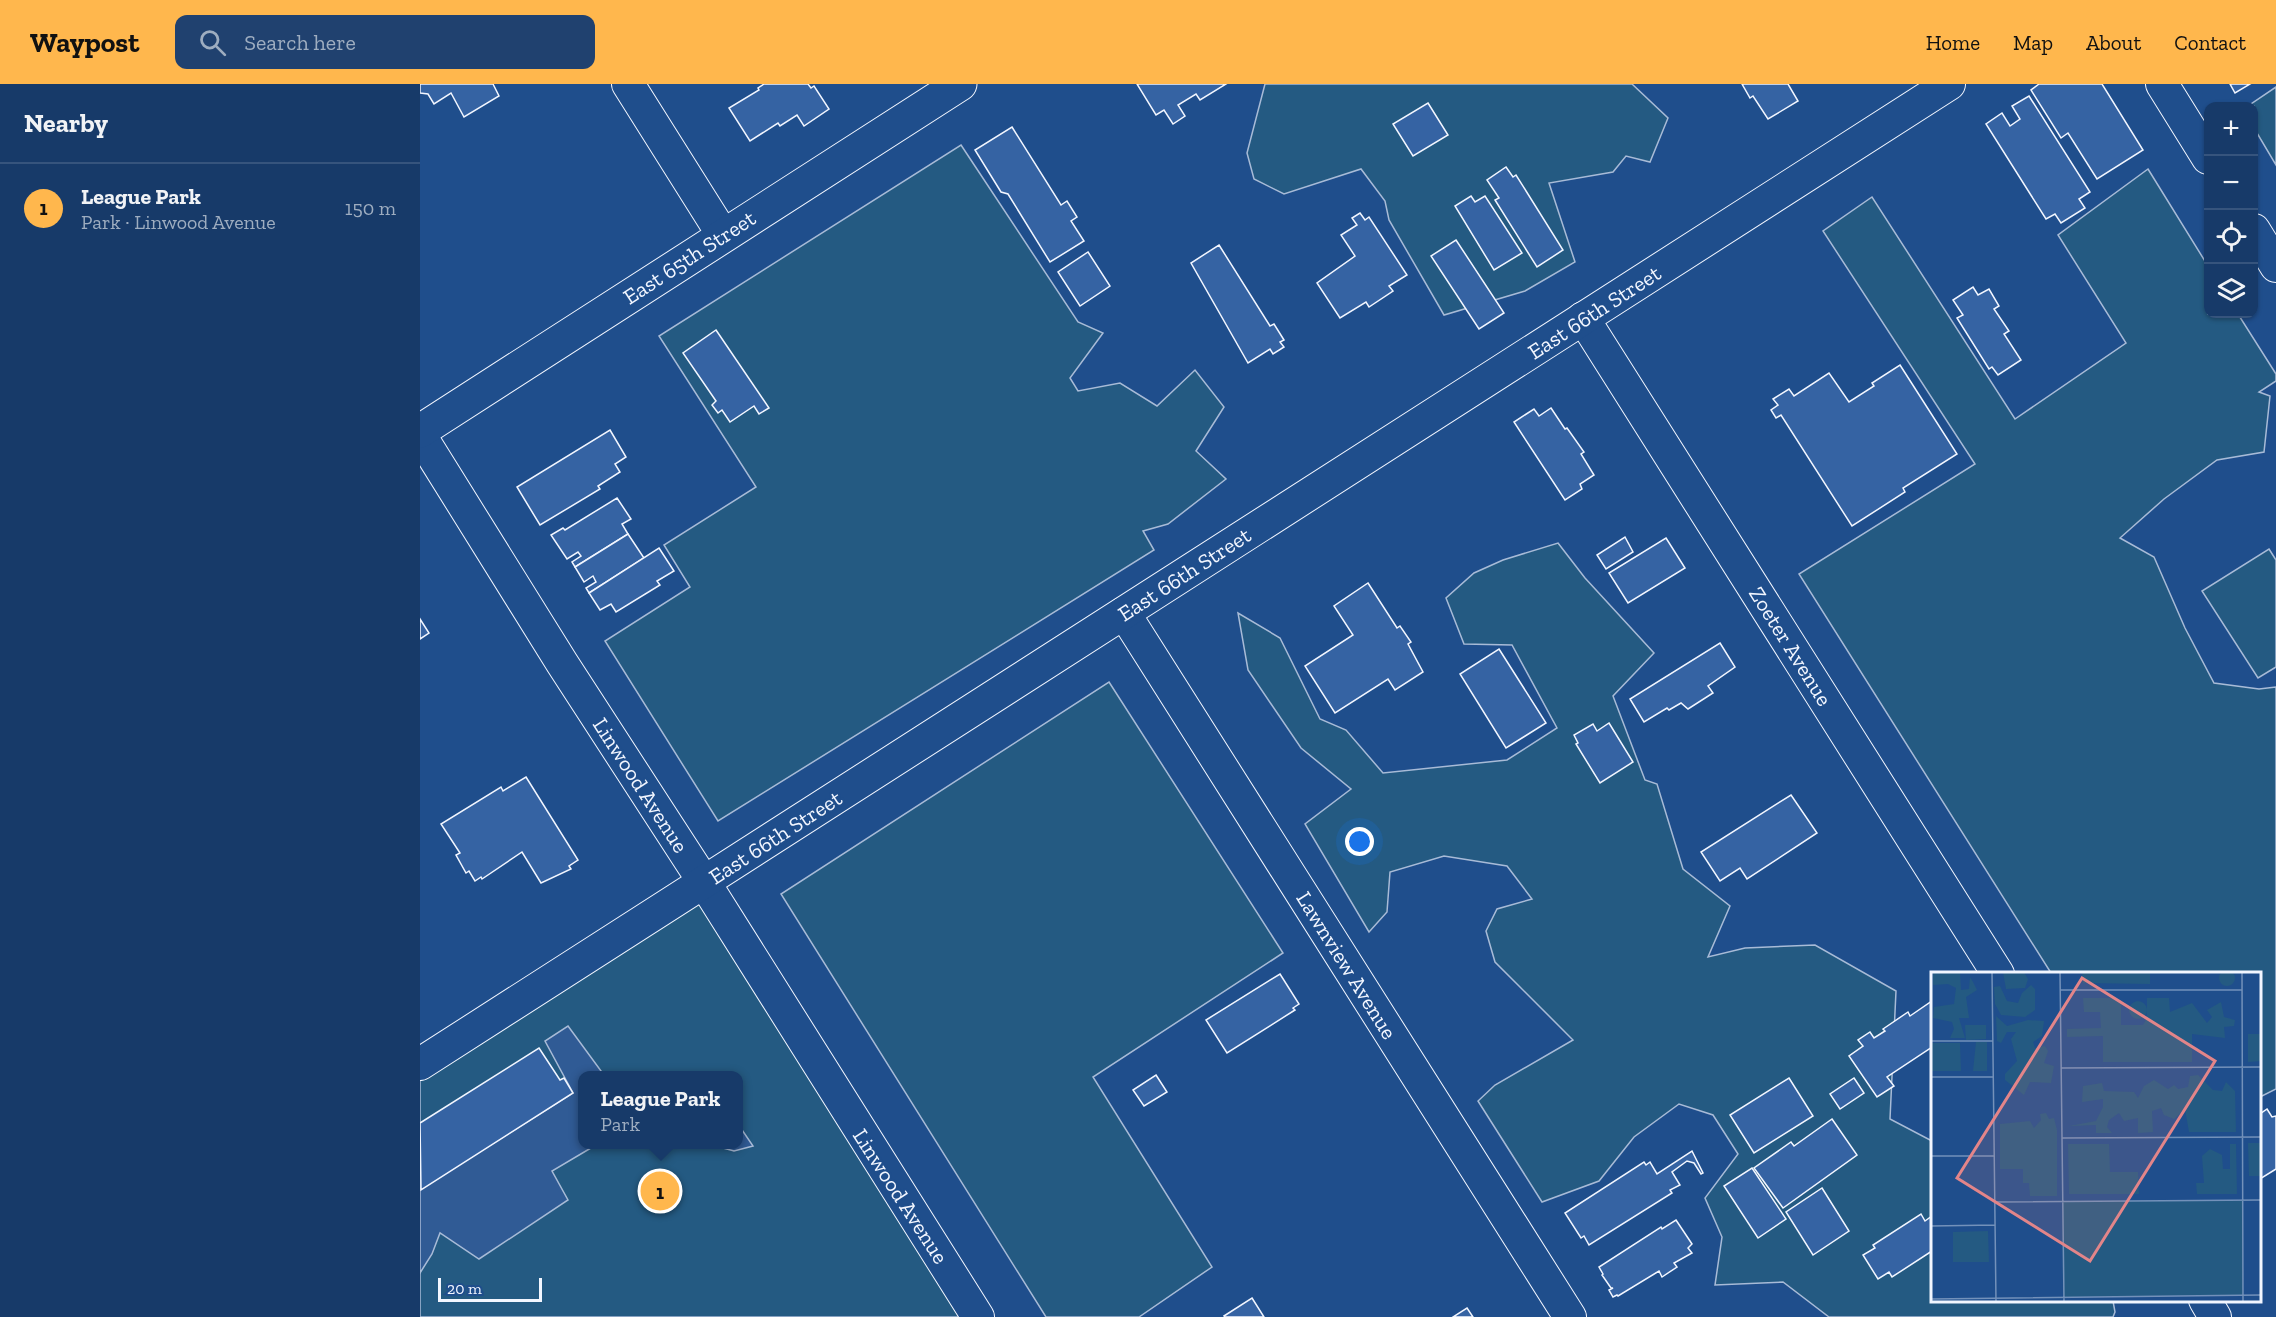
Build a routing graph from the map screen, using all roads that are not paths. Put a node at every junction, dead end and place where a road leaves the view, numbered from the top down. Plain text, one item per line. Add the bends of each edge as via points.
1 (628, 84) edge
2 (960, 84) edge
3 (1949, 84) edge
4 (2162, 84) edge
5 (2207, 156) edge
6 (723, 235) junction
7 (2258, 238) edge
8 (2276, 266) edge
9 (1584, 318) junction
10 (420, 433) edge
11 (1124, 613) junction
12 (704, 882) junction
13 (1997, 972) edge
14 (420, 1064) edge
15 (2206, 1302) edge
16 (978, 1317) edge
17 (1570, 1317) edge
18 (2215, 1317) edge

1 - 6 street
2 - 6 street, East 65th Street
3 - 9 street, East 66th Street
4 - 5 street
6 - 10 street, East 65th Street
7 - 8 street
9 - 11 street, East 66th Street
9 - 13 street, Zoeter Avenue
10 - 12 street, Linwood Avenue
11 - 12 street, East 66th Street
11 - 17 street, Lawnview Avenue
12 - 14 street, East 66th Street
12 - 16 street, Linwood Avenue
15 - 18 street

